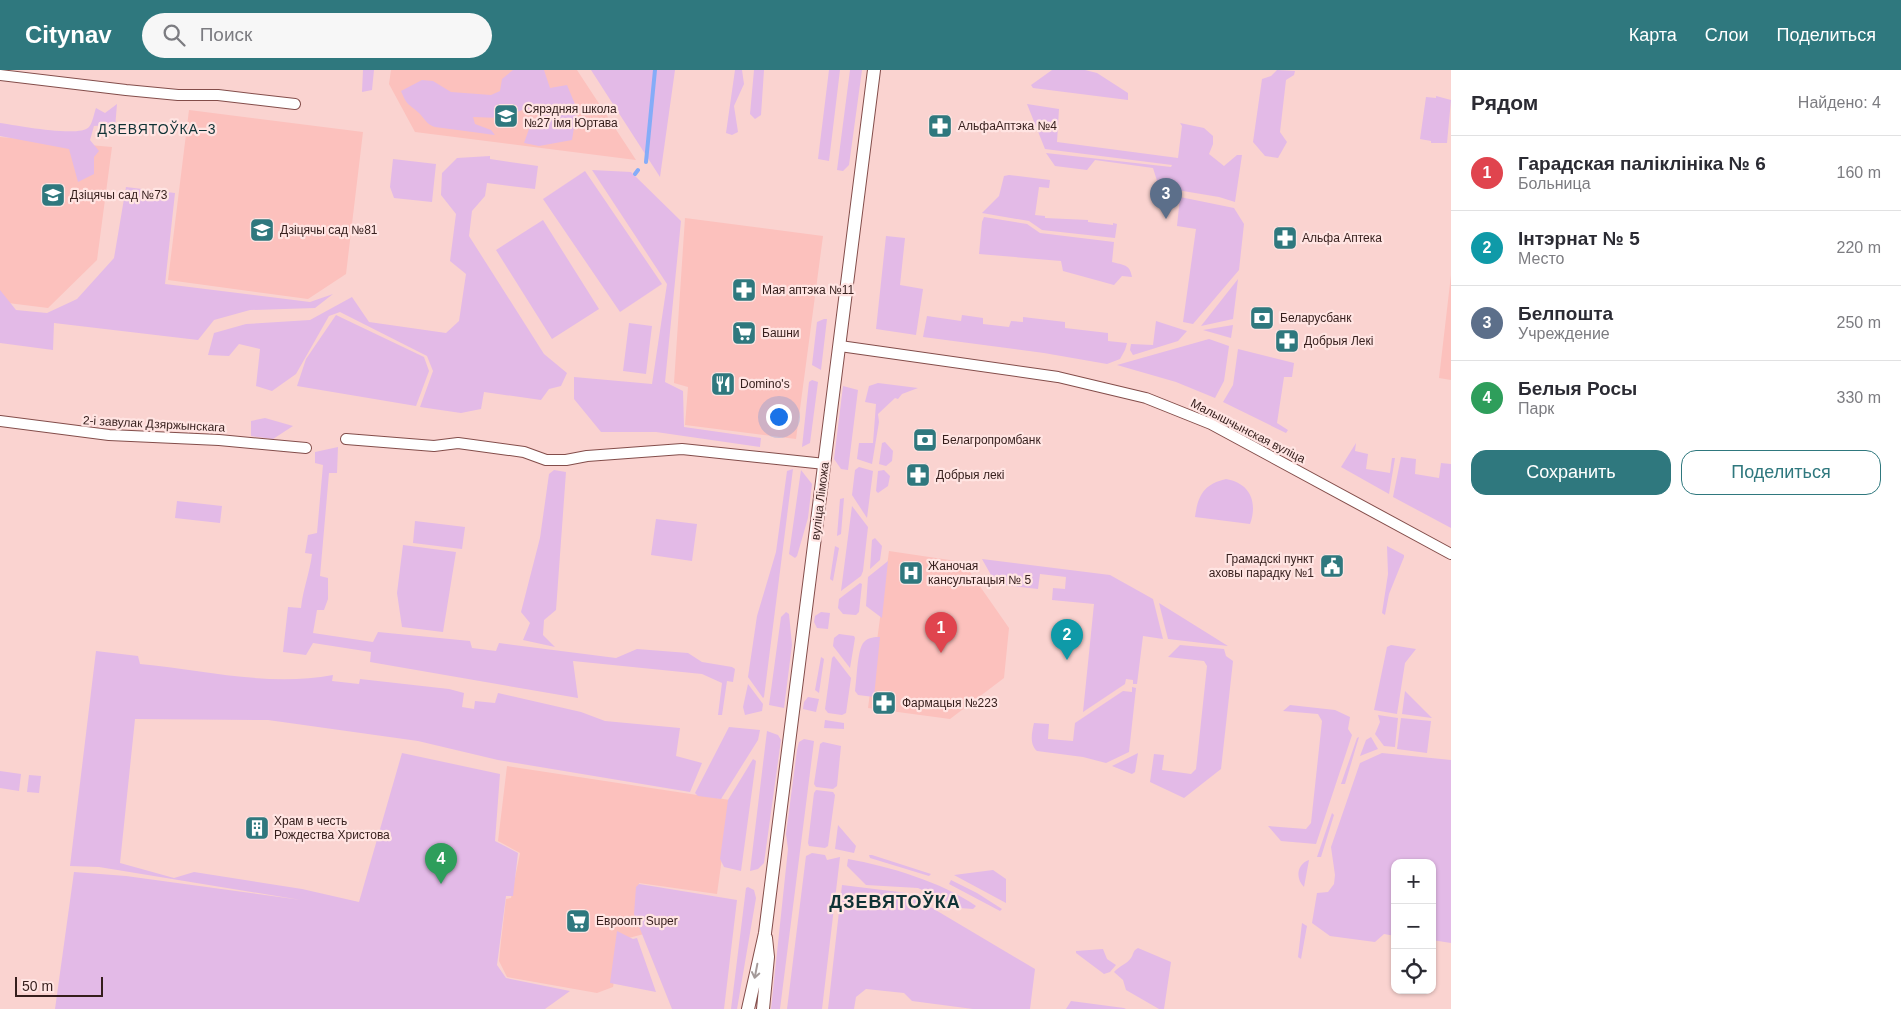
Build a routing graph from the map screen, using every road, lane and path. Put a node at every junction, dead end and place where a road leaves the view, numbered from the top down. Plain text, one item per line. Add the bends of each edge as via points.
1 (874, 70) edge
2 (0, 75) edge
3 (295, 104) dead end
4 (840, 346) junction
5 (0, 421) edge
6 (346, 439) dead end
7 (306, 448) dead end
8 (825, 464) junction
9 (1451, 554) edge
10 (765, 933) junction
11 (748, 1009) edge
12 (763, 1009) edge

1 - 4 street, вуліца Ліможа
2 - 3 street via 132,91 218,95
4 - 8 street, вуліца Ліможа
4 - 9 street, Малышчынская вуліца via 1058,377 1146,398 1211,424
5 - 7 street, 2-і завулак Дзяржынскага via 117,436
6 - 8 street via 434,446 458,443 524,452 546,460 682,449
8 - 10 street, вуліца Ліможа
10 -> 11 street, вуліца Ліможа
10 - 12 street, вуліца Ліможа via 768,957

